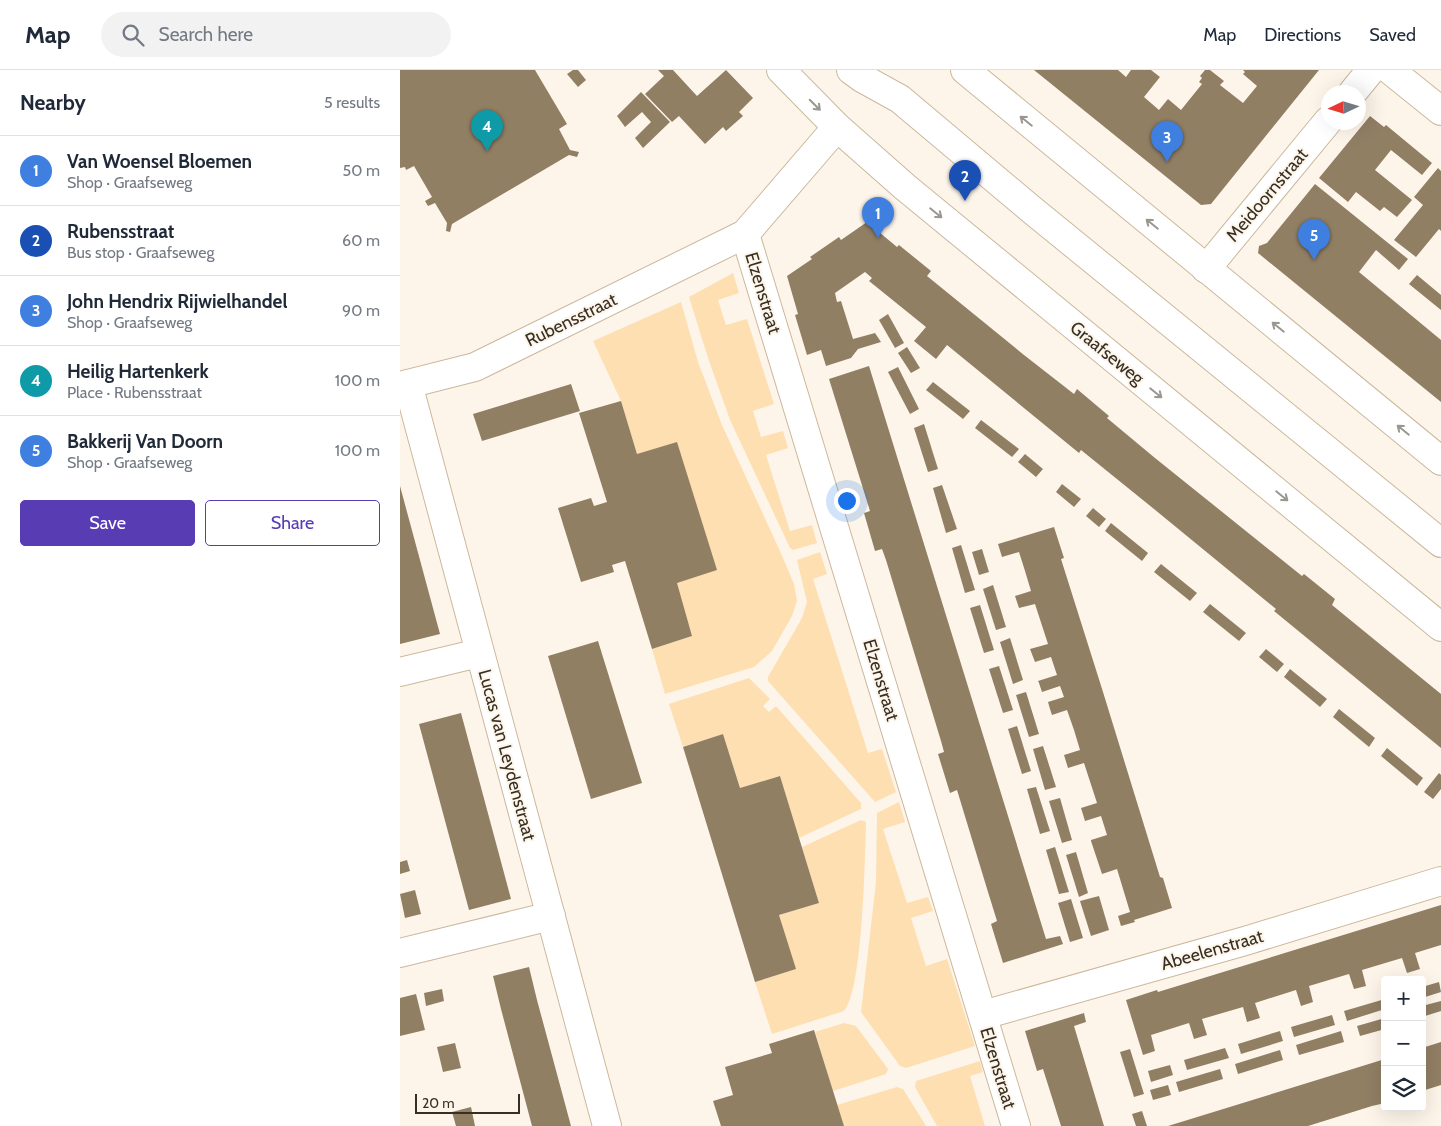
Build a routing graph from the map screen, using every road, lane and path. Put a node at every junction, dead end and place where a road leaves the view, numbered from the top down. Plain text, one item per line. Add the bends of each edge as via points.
1 (780, 70) edge
2 (851, 70) edge
3 (881, 70) edge
4 (965, 70) edge
5 (1371, 70) edge
6 (1390, 70) edge
7 (1358, 85) edge
8 (900, 99) junction
9 (1441, 112) edge
10 (837, 127) junction
11 (1321, 130) edge
12 (745, 234) junction
13 (1206, 269) junction
14 (404, 385) edge
15 (1441, 461) edge
16 (1441, 544) edge
17 (1441, 627) edge
18 (479, 653) junction
19 (400, 672) edge
20 (1441, 881) edge
21 (551, 916) junction
22 (400, 953) edge
23 (982, 1015) junction
24 (607, 1126) edge
25 (1016, 1126) edge

1 -> 10 street, Graafseweg
2 - 8 street
3 - 8 street
13 -> 4 street
5 - 7 street
6 - 9 street
8 - 16 street
10 - 12 street, Rubensstraat
10 -> 17 street, Graafseweg via 905,187
11 - 13 street, Meidoornstraat
12 - 14 street, Rubensstraat via 475,367
12 - 23 street, Elzenstraat
15 -> 13 street
14 - 18 street, Lucas van Leydenstraat
18 - 19 street
18 - 21 street, Lucas van Leydenstraat
20 - 23 street, Abeelenstraat via 1245,941
21 - 22 street
21 - 24 street, Lucas van Leydenstraat
23 - 25 street, Elzenstraat

